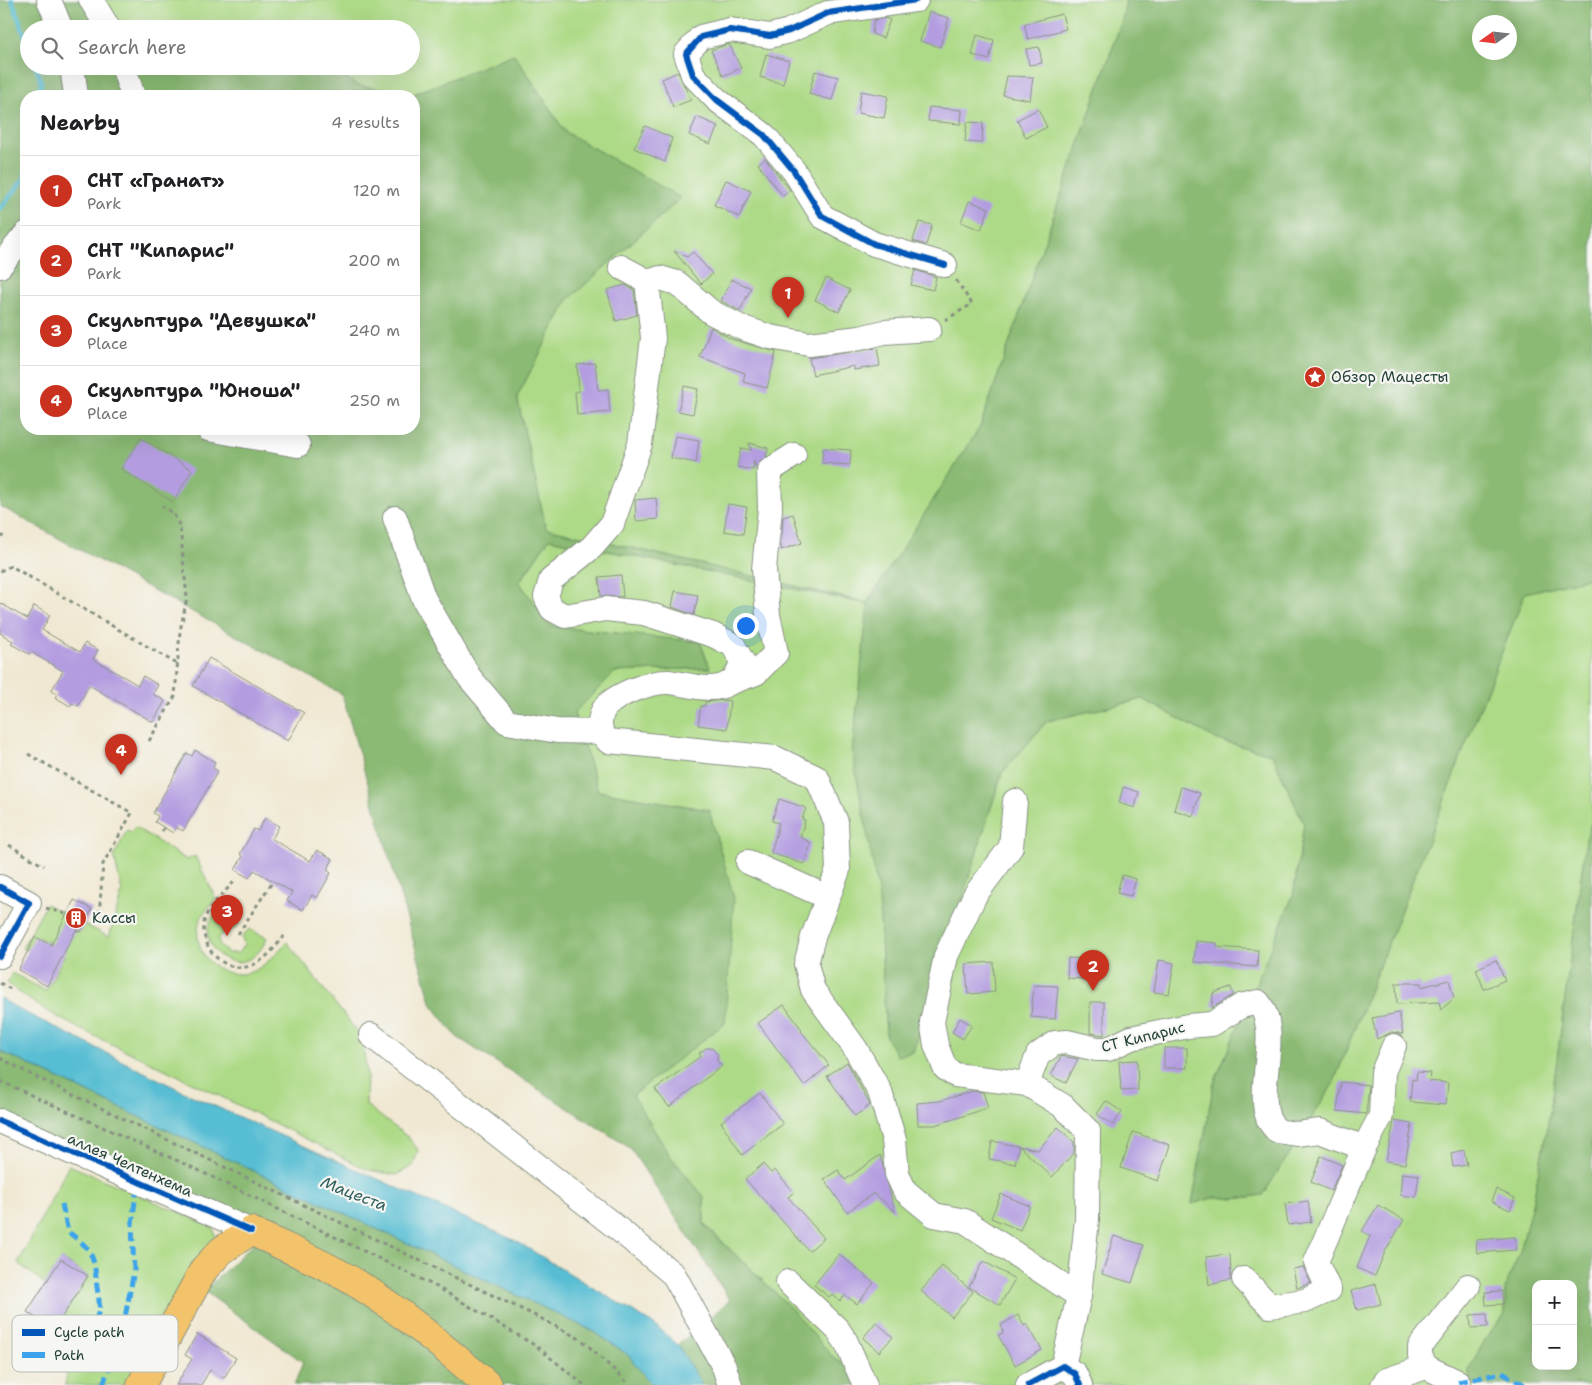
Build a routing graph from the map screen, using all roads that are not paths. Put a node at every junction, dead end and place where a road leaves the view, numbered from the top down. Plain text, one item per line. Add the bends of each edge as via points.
1 (49, 0) edge
2 (91, 0) edge
3 (916, 0) edge
4 (57, 20) edge
5 (103, 20) edge
6 (73, 75) edge
7 (126, 75) edge
8 (75, 90) edge
9 (131, 90) edge
10 (20, 241) edge
11 (945, 265) road end
12 (0, 266) edge
13 (621, 267) dead end
14 (649, 282) junction
15 (929, 329) road end
16 (242, 435) edge
17 (298, 445) dead end
18 (794, 455) dead end
19 (395, 518) dead end
20 (729, 683) junction
21 (600, 732) junction
22 (1015, 801) dead end
23 (748, 862) dead end
24 (0, 887) edge
25 (827, 898) junction
26 (0, 956) edge
27 (371, 1035) dead end
28 (1394, 1046) dead end
29 (1027, 1084) junction
30 (0, 1121) edge
31 (1364, 1148) junction
32 (251, 1230) junction
33 (1244, 1279) dead end
34 (788, 1282) dead end
35 (1468, 1286) dead end
36 (1080, 1296) junction
37 (178, 1317) edge
38 (1063, 1366) junction
39 (1426, 1367) junction
40 (148, 1372) edge
41 (1458, 1382) dead end
42 (141, 1385) edge
43 (488, 1385) edge
44 (730, 1385) edge
45 (865, 1385) edge
46 (1028, 1385) edge
47 (1080, 1385) edge
48 (1383, 1385) edge

1 - 4 street
2 - 5 street
3 - 11 street via 828,13 770,36 730,30 701,37 686,54 693,75 717,100 764,135 794,171 822,216 874,244
6 - 8 street
7 - 9 street
10 - 12 street
13 - 14 street
14 - 15 street via 660,278 677,283 711,312 740,327 808,344 884,332
14 - 20 street via 653,338 640,444 612,524 592,547 551,580 546,597 552,609 565,616 605,609 644,613 714,635 733,645 742,660 740,672
16 - 17 street
18 - 20 street via 769,471 770,510 764,569 768,615 776,653 756,673
19 - 21 street via 424,599 469,677 508,722 557,731
20 - 21 street via 698,687 666,682 619,696 604,707
21 - 25 street via 608,741 775,758 817,778 836,822 838,870
22 - 29 street via 1011,847 975,894 946,956 932,1022 945,1068 955,1075
23 - 25 street
24 - 26 street via 29,902
25 - 36 street via 806,964 813,990 855,1048 880,1092 894,1140 897,1174 905,1191 934,1216 965,1221
27 - 44 street via 674,1275 724,1367
28 - 31 street via 1383,1072 1381,1116
29 - 31 street, СТ Кипарис via 1038,1054 1055,1043 1108,1049 1131,1038 1212,1024 1241,1006 1258,1002 1264,1009 1268,1030 1265,1103 1268,1119 1277,1130 1297,1134 1320,1131
29 - 36 street via 1063,1106 1088,1131 1087,1219
30 - 32 street, аллея Челтенхема
31 - 33 street via 1316,1262 1329,1290 1305,1301 1270,1306
32 - 37 main road via 222,1250 204,1269
32 - 43 main road, аллея Челтенхема via 366,1290 440,1344
34 - 45 street via 838,1330
35 - 39 street via 1420,1346 1420,1356
36 - 38 street
38 - 46 street
38 - 47 street via 1075,1374
39 - 41 street
39 - 48 street via 1387,1380
40 - 42 main road

